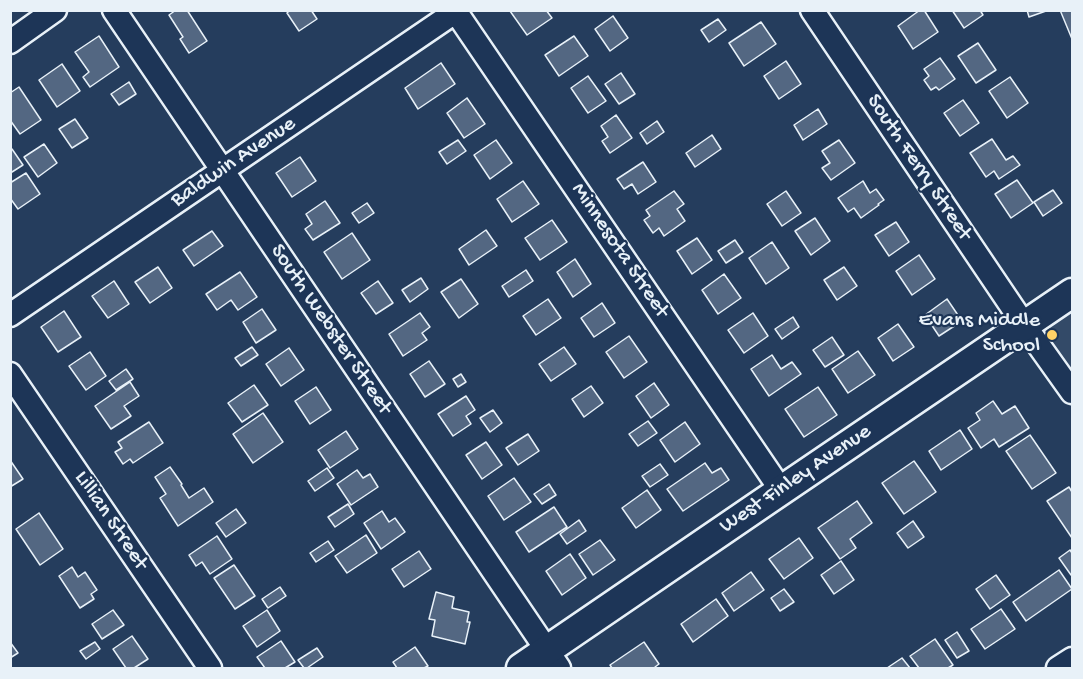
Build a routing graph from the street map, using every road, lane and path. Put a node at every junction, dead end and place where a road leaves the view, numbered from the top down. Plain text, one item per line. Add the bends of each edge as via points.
1 (55, 10) edge
2 (114, 10) edge
3 (812, 10) edge
4 (457, 11) edge
5 (10, 42) edge
6 (222, 171) junction
7 (1072, 293) edge
8 (10, 315) edge
9 (1025, 326) junction
10 (10, 374) edge
11 (1072, 392) edge
12 (781, 490) junction
13 (552, 659) edge
14 (1072, 659) edge
15 (210, 669) edge
16 (521, 669) edge
17 (1058, 669) edge

1 - 5 street
2 - 6 street, South Webster Street
3 - 9 street, South Ferry Street
4 - 6 street, Baldwin Avenue
4 - 12 street, Minnesota Street
6 - 8 street, Baldwin Avenue
6 - 13 street, South Webster Street
7 - 9 main road, West Finley Avenue
9 - 11 street, South Ferry Street
9 - 12 main road, West Finley Avenue
10 - 15 street, Lillian Street
12 - 13 main road, West Finley Avenue
13 - 16 main road, West Finley Avenue
14 - 17 street

